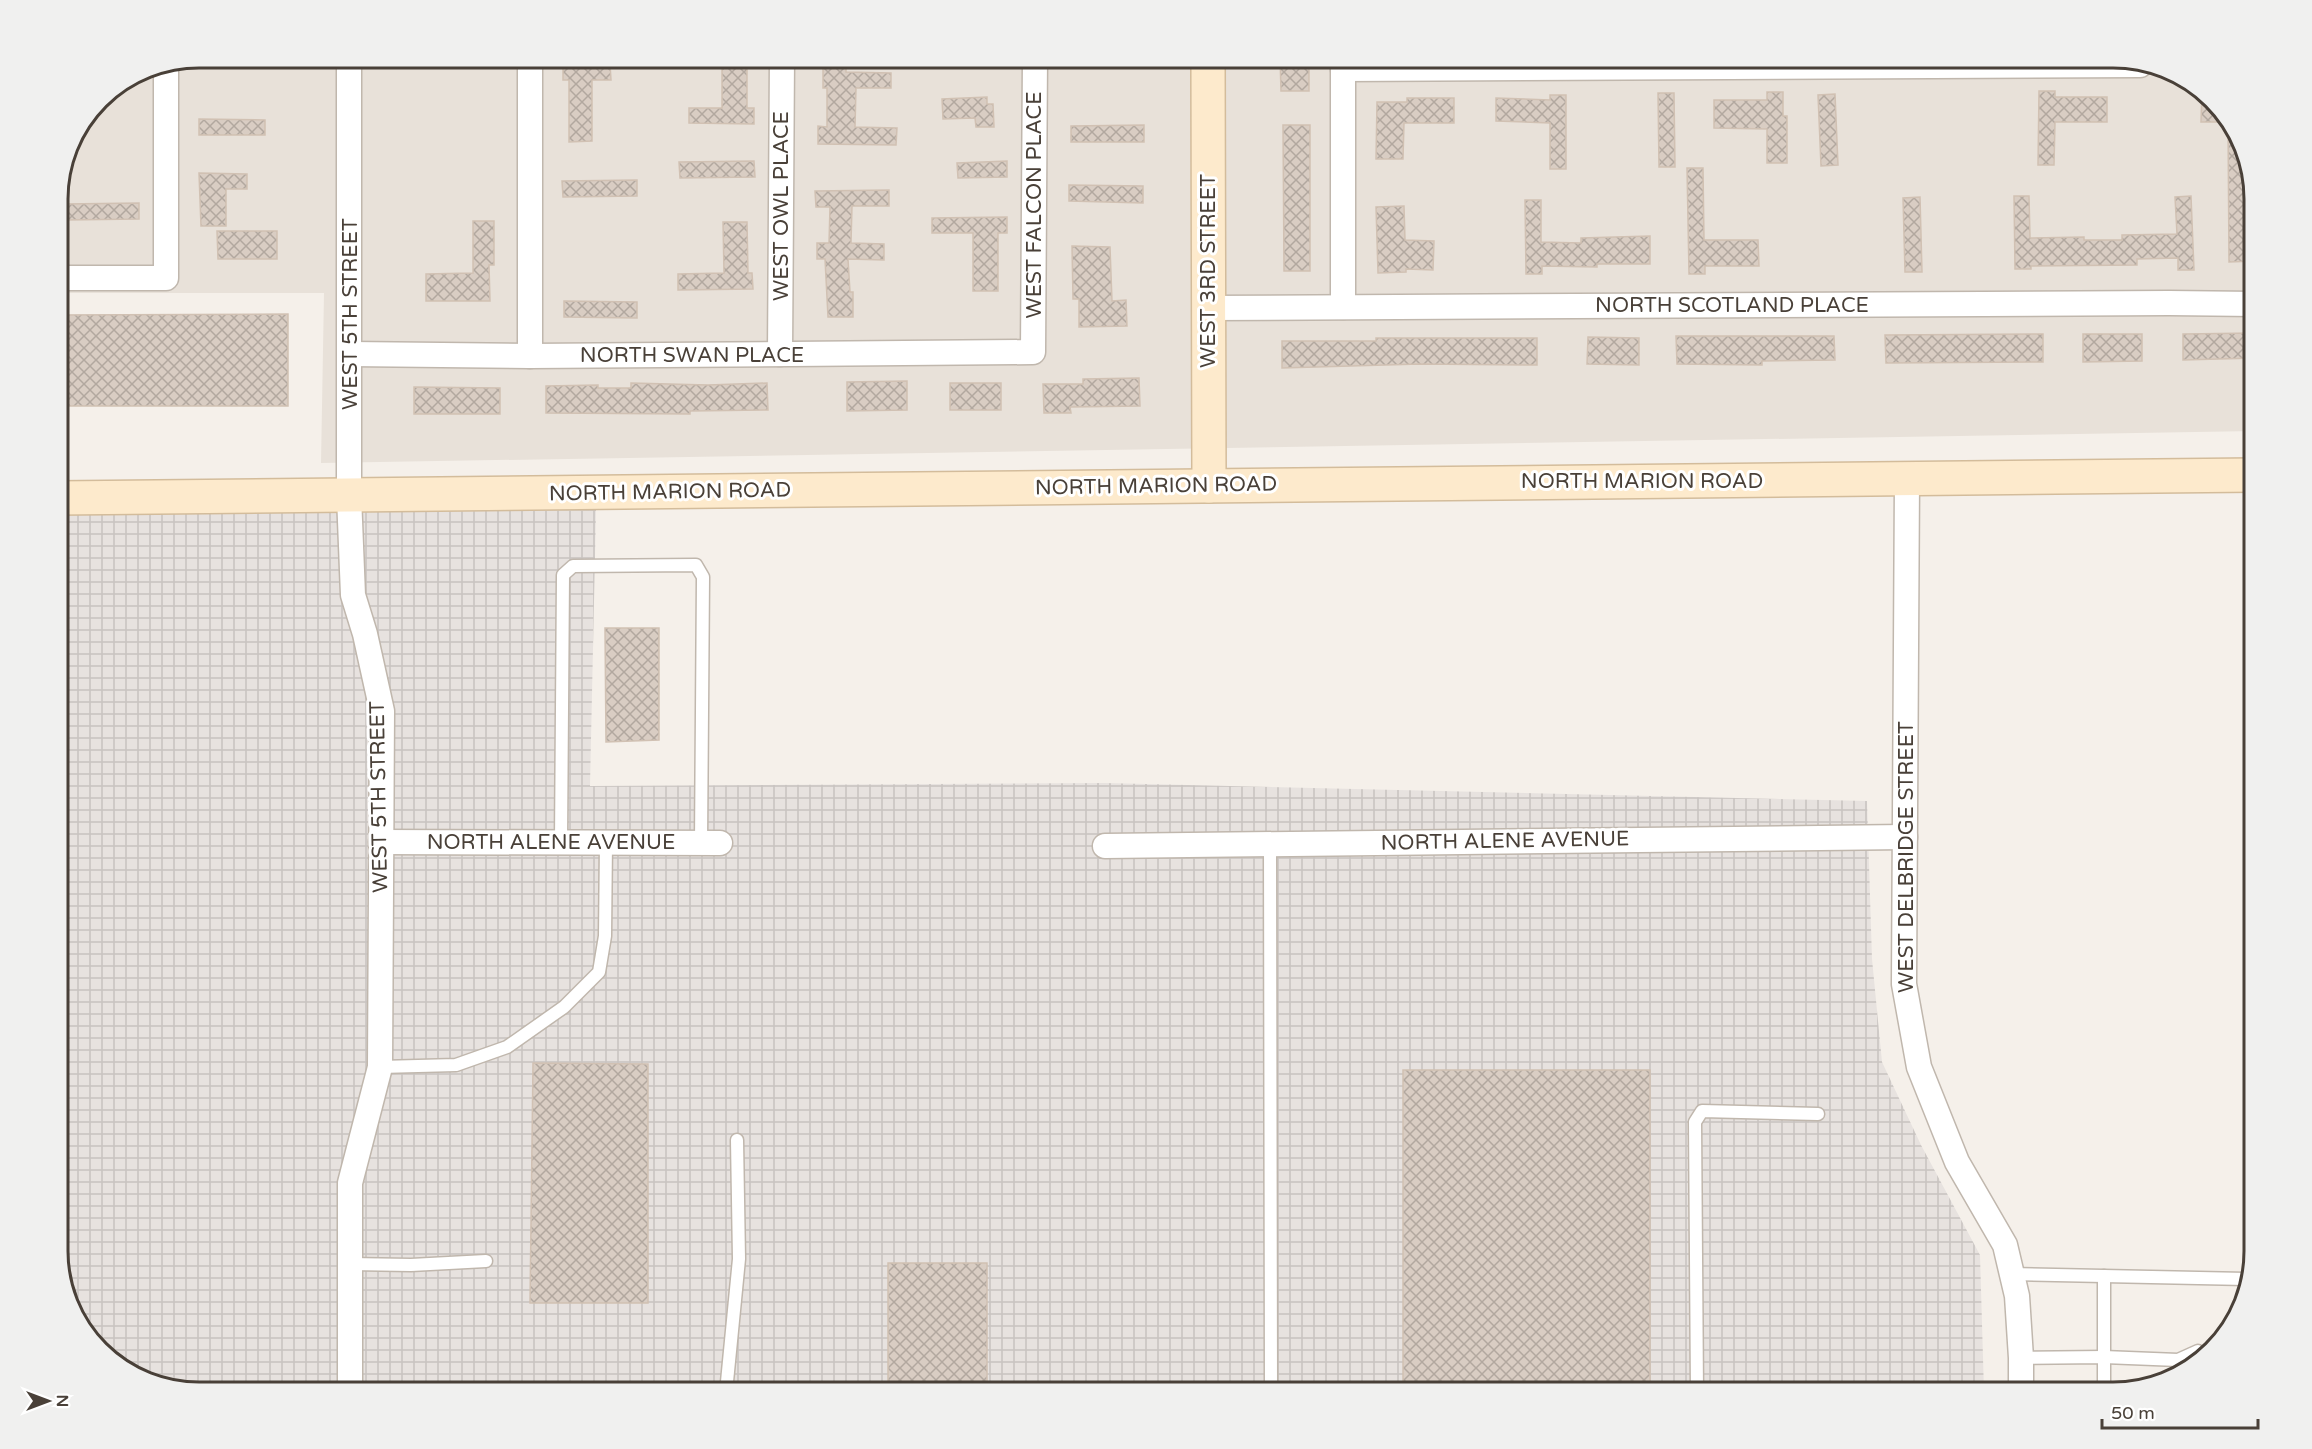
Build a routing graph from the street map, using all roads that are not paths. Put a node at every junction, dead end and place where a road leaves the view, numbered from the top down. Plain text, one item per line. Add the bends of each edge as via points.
1 (349, 68) edge
2 (530, 68) edge
3 (782, 68) edge
4 (1035, 68) edge
5 (1208, 68) edge
6 (1343, 68) edge
7 (166, 72) edge
8 (68, 278) edge
9 (2244, 304) edge
10 (1343, 307) junction
11 (1208, 308) junction
12 (1033, 352) joint
13 (350, 354) junction
14 (780, 354) junction
15 (530, 356) junction
16 (2244, 475) edge
17 (1907, 479) junction
18 (1209, 486) junction
19 (349, 496) junction
20 (68, 498) edge
21 (1905, 837) junction
22 (381, 842) junction
23 (561, 842) junction
24 (606, 842) junction
25 (710, 843) joint
26 (1270, 844) junction
27 (1105, 846) dead end
28 (380, 1067) junction
29 (1818, 1114) dead end
30 (737, 1140) dead end
31 (486, 1261) dead end
32 (350, 1264) junction
33 (2012, 1274) junction
34 (2104, 1276) junction
35 (2241, 1279) edge
36 (2195, 1352) edge
37 (2104, 1357) junction
38 (2021, 1358) junction
39 (2178, 1360) junction
40 (2182, 1362) edge
41 (350, 1382) edge
42 (727, 1382) edge
43 (1271, 1382) edge
44 (1697, 1382) edge
45 (2021, 1382) edge
46 (2104, 1382) edge

1 - 13 street, WEST 5TH STREET
2 - 15 street
3 - 14 street, WEST OWL PLACE
4 - 12 street, WEST FALCON PLACE
5 - 11 main road, WEST 3RD STREET
6 - 10 street
7 - 8 street via 166,278
9 - 10 street, NORTH SCOTLAND PLACE
10 - 11 street, NORTH SCOTLAND PLACE
11 - 18 main road, WEST 3RD STREET
12 - 14 street, NORTH SWAN PLACE
13 - 15 street, NORTH SWAN PLACE
13 - 19 street, WEST 5TH STREET
14 - 15 street, NORTH SWAN PLACE
16 - 17 main road, NORTH MARION ROAD
17 - 18 main road, NORTH MARION ROAD
17 - 21 street, WEST DELBRIDGE STREET
18 - 19 main road, NORTH MARION ROAD
19 - 20 main road, NORTH MARION ROAD
19 - 22 street, WEST 5TH STREET via 353,594 382,711
21 - 26 street, NORTH ALENE AVENUE
21 - 33 street, WEST DELBRIDGE STREET via 1904,984 1919,1067 1957,1162 2005,1245
22 - 23 street, NORTH ALENE AVENUE
22 - 28 street, WEST 5TH STREET
23 - 24 street, NORTH ALENE AVENUE
23 - 25 lane via 563,575 573,566 696,565 703,577
24 - 25 street, NORTH ALENE AVENUE
24 - 28 lane via 605,936 599,972 564,1007 507,1047 456,1065
26 - 27 street, NORTH ALENE AVENUE
26 - 43 lane
28 - 32 street, WEST 5TH STREET via 350,1183
29 - 44 lane via 1702,1111 1695,1122
30 - 42 lane via 739,1259
31 - 32 lane
32 - 41 street, WEST 5TH STREET
33 - 34 lane
33 - 38 street, WEST DELBRIDGE STREET
34 - 35 lane
34 - 37 lane
36 - 39 lane
37 - 38 lane
37 - 39 lane
37 - 46 lane
38 - 45 street, WEST DELBRIDGE STREET
39 - 40 lane

